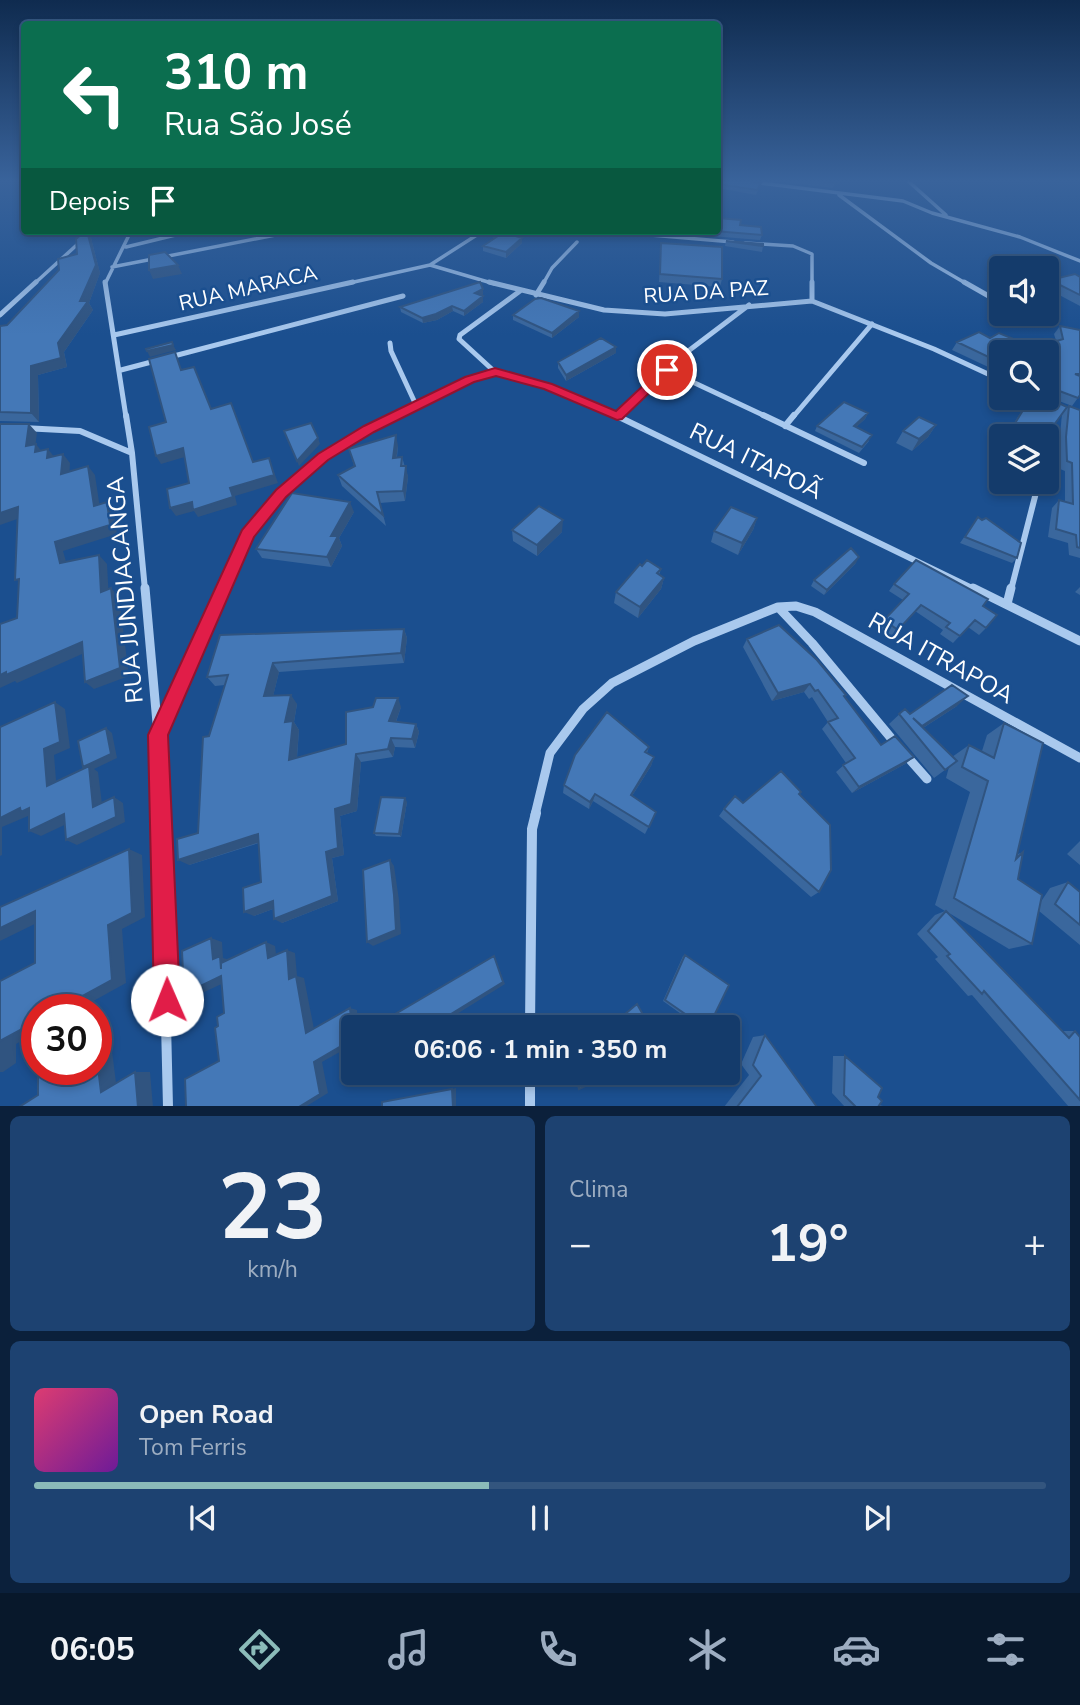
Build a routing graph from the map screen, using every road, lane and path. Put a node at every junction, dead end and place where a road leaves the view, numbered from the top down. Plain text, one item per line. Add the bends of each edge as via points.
1 (891, 232) edge
2 (1000, 232) edge
3 (88, 235) edge
4 (130, 235) edge
5 (176, 235) edge
6 (276, 235) edge
7 (477, 235) edge
8 (650, 235) edge
9 (577, 242) dead end
10 (126, 247) junction
11 (1080, 261) edge
12 (430, 265) junction
13 (112, 267) junction
14 (520, 291) junction
15 (536, 295) junction
16 (403, 296) dead end
17 (989, 296) edge
18 (812, 301) junction
19 (749, 305) junction
20 (0, 315) edge
21 (872, 324) junction
22 (114, 335) junction
23 (390, 343) dead end
24 (121, 370) junction
25 (667, 370) junction
26 (495, 372) junction
27 (989, 375) edge
28 (416, 405) junction
29 (617, 416) junction
30 (785, 426) junction
31 (9, 428) edge
32 (132, 453) junction
33 (864, 463) dead end
34 (1037, 494) edge
35 (1007, 604) junction
36 (778, 607) junction
37 (1080, 641) edge
38 (158, 735) junction
39 (1080, 758) edge
40 (927, 779) dead end
41 (530, 1015) edge
42 (530, 1085) edge
43 (168, 1106) edge
44 (530, 1106) edge

1 - 17 street via 931,263
2 - 11 street
3 - 20 street
4 - 10 street
5 - 10 street
6 - 13 street
7 - 12 street
8 - 18 street via 801,248 812,254
9 - 15 street via 552,268
10 - 13 street
12 - 14 street, RUA DA PAZ
12 - 22 street, RUA MARACA
13 - 22 street via 105,284
14 - 15 street, RUA DA PAZ
14 - 26 street via 460,335 464,345
15 - 19 street, RUA DA PAZ via 636,313
16 - 24 street
18 - 19 street, RUA DA PAZ
18 - 21 street
19 - 25 street
21 - 27 street
21 - 30 street
22 - 24 street
23 - 28 street
24 - 32 street
25 - 29 street
25 - 30 street
26 - 28 street
26 - 29 street, RUA ITAPOÃ via 548,386
28 - 38 street via 323,457 281,494 247,534
29 - 35 street, RUA ITAPOÃ
30 - 33 street
31 - 32 street, RUA JUNDIACANGA via 75,428
32 - 38 street, RUA JUNDIACANGA
34 - 35 street
35 - 37 street, RUA ITAPOÃ
36 - 39 street, RUA ITRAPOA via 815,612
36 - 40 street
36 - 41 street, RUA ITRAPOA via 612,683 583,709 550,753 532,828
38 - 43 street
42 - 44 street

